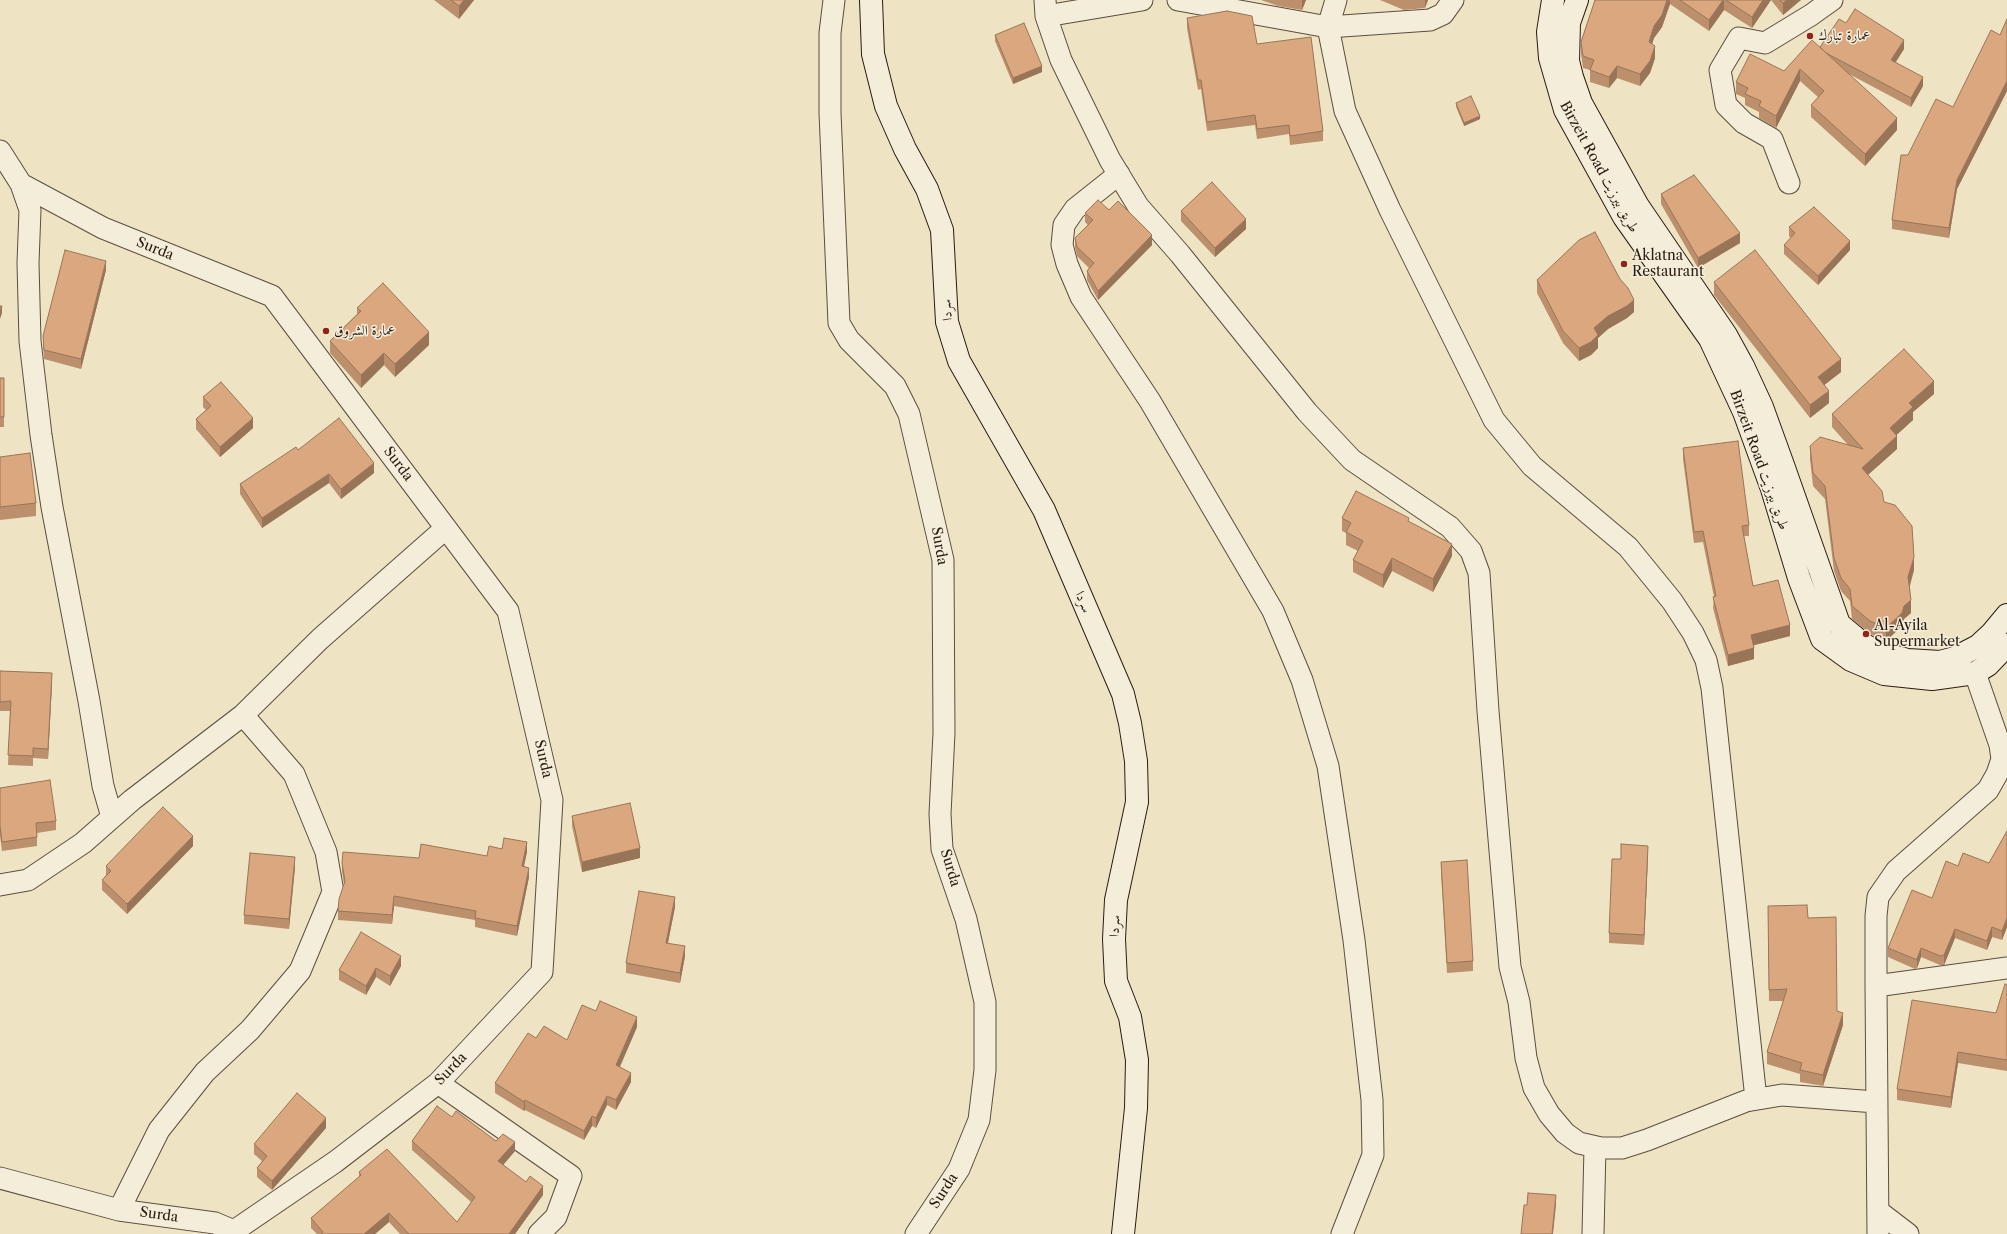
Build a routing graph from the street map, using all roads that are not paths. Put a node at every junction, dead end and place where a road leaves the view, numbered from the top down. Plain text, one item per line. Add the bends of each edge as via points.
1 (834, 0) edge
2 (871, 0) edge
3 (1142, 0) edge
4 (1178, 0) edge
5 (1336, 0) edge
6 (1452, 0) edge
7 (1553, 0) edge
8 (1577, 0) edge
9 (1832, 0) edge
10 (1045, 8) edge
11 (1328, 27) junction
12 (0, 151) edge
13 (1119, 174) junction
14 (1789, 183) dead end
15 (21, 184) junction
16 (1631, 211) junction
17 (446, 528) junction
18 (2007, 614) edge
19 (2007, 645) edge
20 (1967, 652) junction
21 (1975, 673) junction
22 (243, 715) junction
23 (112, 817) junction
24 (0, 885) edge
25 (2007, 968) edge
26 (1876, 986) junction
27 (438, 1083) junction
28 (1756, 1099) junction
29 (1876, 1102) junction
30 (1594, 1146) junction
31 (0, 1178) edge
32 (119, 1210) junction
33 (1878, 1211) junction
34 (215, 1228) edge
35 (539, 1234) edge
36 (916, 1234) edge
37 (1123, 1234) edge
38 (1342, 1234) edge
39 (1593, 1234) edge
40 (1878, 1234) edge
41 (1908, 1234) edge

1 - 36 street, Surda via 830,33 830,114 839,323 849,340 895,386 909,414 943,560 944,734 940,814 942,849 966,919 985,1002 985,1070 979,1120 959,1168
2 - 37 main road, سردا via 872,54 886,106 905,149 927,189 942,230 947,322 959,361 1044,510 1123,694 1130,723 1136,761 1137,802 1116,900 1114,940 1116,981 1130,1017 1137,1060 1136,1108
3 - 10 street
4 - 11 street
5 - 11 street
6 - 11 street via 1443,14 1430,20
7 - 16 main road, Birzeit Road طريق بيرزيت via 1548,32 1550,58 1565,110
8 - 16 main road via 1570,22 1568,41 1568,61 1572,77
9 - 14 street via 1765,43 1739,38 1720,70 1726,105 1744,123 1772,139
10 - 13 street via 1061,60 1084,110
11 - 28 street via 1345,111 1390,210 1494,420 1532,466 1628,546 1672,601 1693,633 1706,660 1712,688
12 - 15 street, Surda
13 - 30 street via 1138,206 1312,418 1352,460 1450,527 1471,551 1479,573 1510,967 1519,1002 1526,1058 1534,1088 1549,1114 1565,1133 1579,1143
13 - 38 street via 1075,208 1064,225 1062,245 1067,264 1081,297 1150,401 1273,611 1302,680 1328,766 1354,940 1372,1100 1373,1155
15 - 17 street, Surda via 103,228 272,296
15 - 23 street via 30,210 30,341 41,435 103,786
16 - 20 main road via 1726,335 1743,366 1784,465 1839,624 1875,651 1908,660 1940,662
16 - 21 main road, Birzeit Road طريق بيرزيت via 1713,345 1744,412 1822,639 1851,660 1884,674 1932,680
17 - 22 street via 320,639
17 - 27 street, Surda via 508,611 552,800 542,972
18 - 20 main road via 1992,633
19 - 21 main road, Birzeit Road طريق بيرزيت via 1988,665
20 - 21 main road
21 - 26 street via 2000,745 2002,759 1988,790 1896,871 1878,897
22 - 23 street
22 - 32 street via 294,774 326,852 333,892 300,971 250,1030 205,1072 159,1130
23 - 24 street via 83,842 28,880
25 - 26 street
26 - 29 street
27 - 34 street, Surda via 335,1162 234,1231
27 - 35 street via 570,1176 556,1217
28 - 29 street via 1782,1095
28 - 30 street via 1622,1148
29 - 33 street
30 - 39 street
31 - 32 street, Surda
32 - 34 street, Surda
33 - 40 street
33 - 41 street

